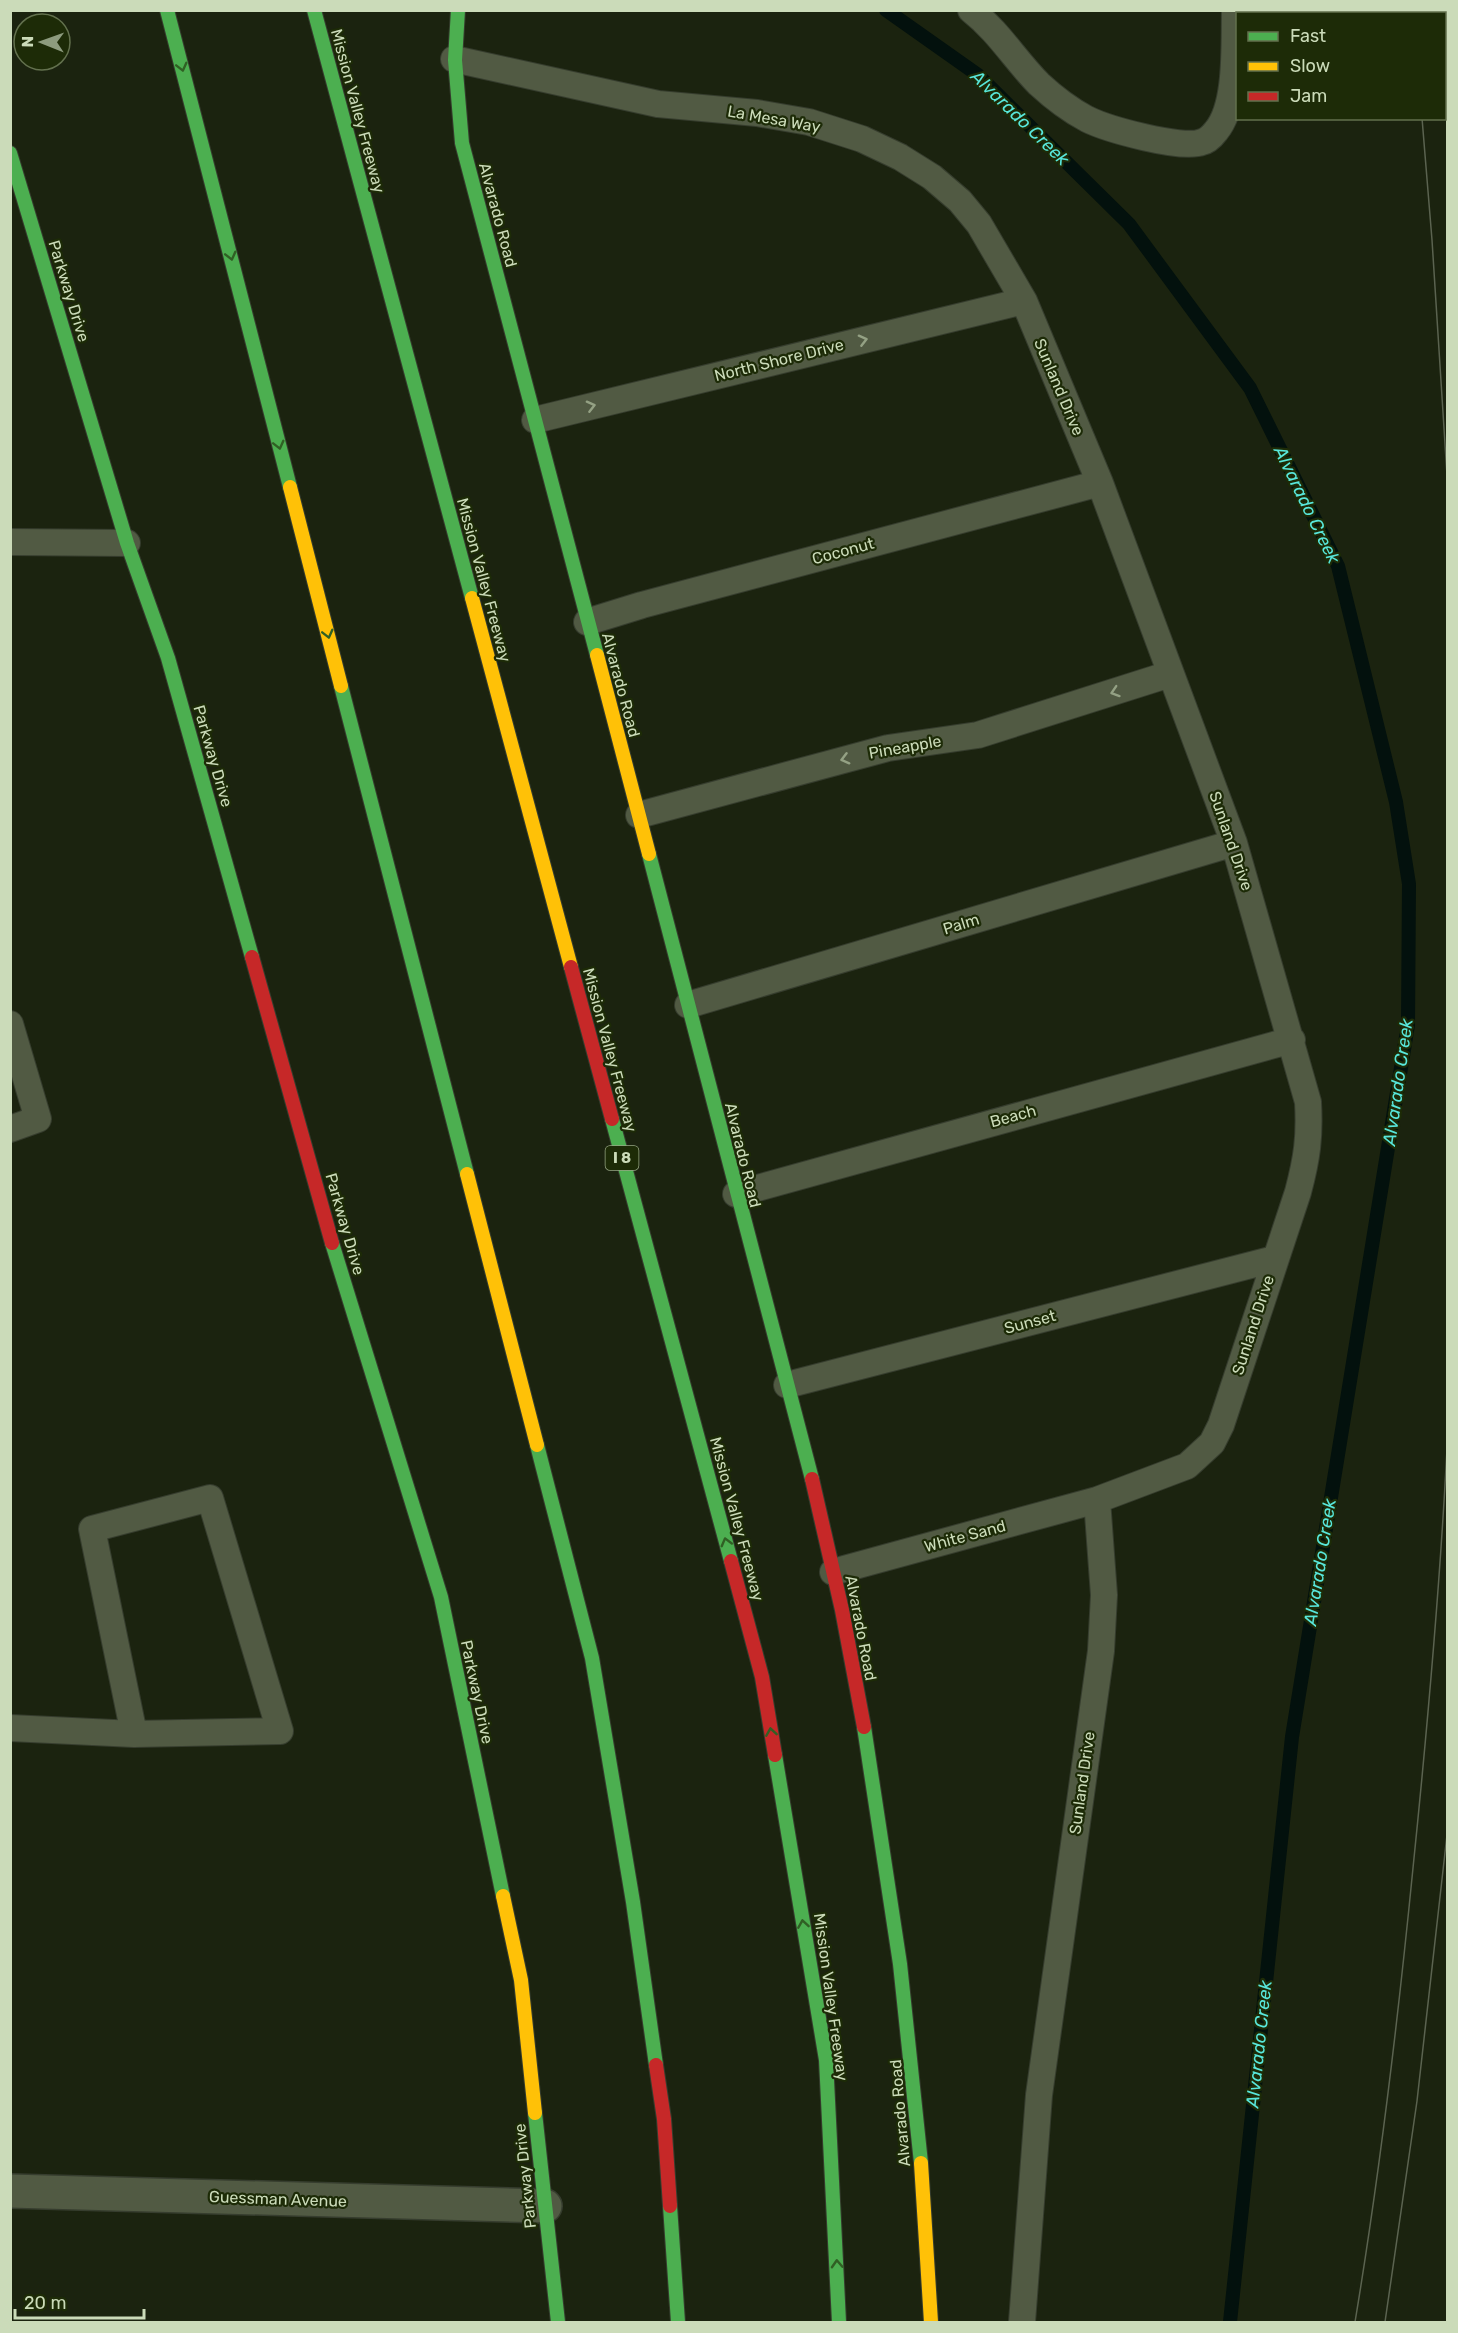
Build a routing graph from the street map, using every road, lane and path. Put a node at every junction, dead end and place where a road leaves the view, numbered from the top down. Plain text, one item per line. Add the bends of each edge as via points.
1 (167, 10) edge
2 (314, 10) edge
3 (458, 10) edge
4 (1235, 10) edge
5 (984, 15) edge
6 (454, 59) junction
7 (10, 153) edge
8 (1024, 301) junction
9 (535, 420) junction
10 (1100, 483) junction
11 (10, 542) edge
12 (128, 543) junction
13 (587, 622) junction
14 (1170, 674) junction
15 (639, 816) junction
16 (1234, 843) junction
17 (688, 1005) junction
18 (10, 1024) edge
19 (1292, 1040) junction
20 (10, 1129) edge
21 (736, 1194) junction
22 (1274, 1259) junction
23 (786, 1385) junction
24 (1097, 1500) junction
25 (833, 1572) junction
26 (10, 1728) edge
27 (134, 1734) junction
28 (10, 2191) edge
29 (545, 2206) junction
30 (558, 2322) edge
31 (678, 2322) edge
32 (839, 2322) edge
33 (931, 2322) edge
34 (1022, 2322) edge

1 -> 31 main road via 592,1658 664,2119
32 -> 2 main road, Mission Valley Freeway / I 8 via 826,2060 762,1677
3 - 6 main road, Alvarado Road
4 - 5 lane via 1229,105 1218,129 1204,142 1188,144 1112,130 1087,119 1039,83
6 - 8 lane, La Mesa Way via 658,104 809,122 862,139 932,177 960,201 979,224
6 - 9 main road, Alvarado Road via 462,143
7 - 12 main road, Parkway Drive
9 -> 8 lane, North Shore Drive
8 - 10 lane, Sunland Drive
9 - 13 main road, Alvarado Road
10 - 13 lane, Coconut
10 - 14 lane, Sunland Drive
11 - 12 lane
12 - 29 main road, Parkway Drive via 168,658 338,1260 441,1598 521,1980
13 - 15 main road, Alvarado Road
14 -> 15 lane, Pineapple via 978,735 888,748
14 - 16 lane, Sunland Drive
15 - 17 main road, Alvarado Road
16 - 17 lane, Palm
16 - 19 lane, Sunland Drive
17 - 21 main road, Alvarado Road
18 - 20 lane via 38,1119
19 - 21 lane, Beach
19 - 22 lane, Sunland Drive via 1308,1102 1310,1131 1306,1162
21 - 23 main road, Alvarado Road
22 - 23 lane, Sunset
22 - 24 lane, Sunland Drive via 1212,1443 1187,1466
23 - 25 main road, Alvarado Road
24 - 25 lane, White Sand
24 - 34 lane, Sunland Drive via 1104,1594 1101,1650 1039,2095
25 - 33 main road, Alvarado Road via 872,1769 907,2014
26 - 27 lane
27 - 27 lane via 280,1731 210,1498 92,1529
28 - 29 street, Guessman Avenue
29 - 30 main road, Parkway Drive

